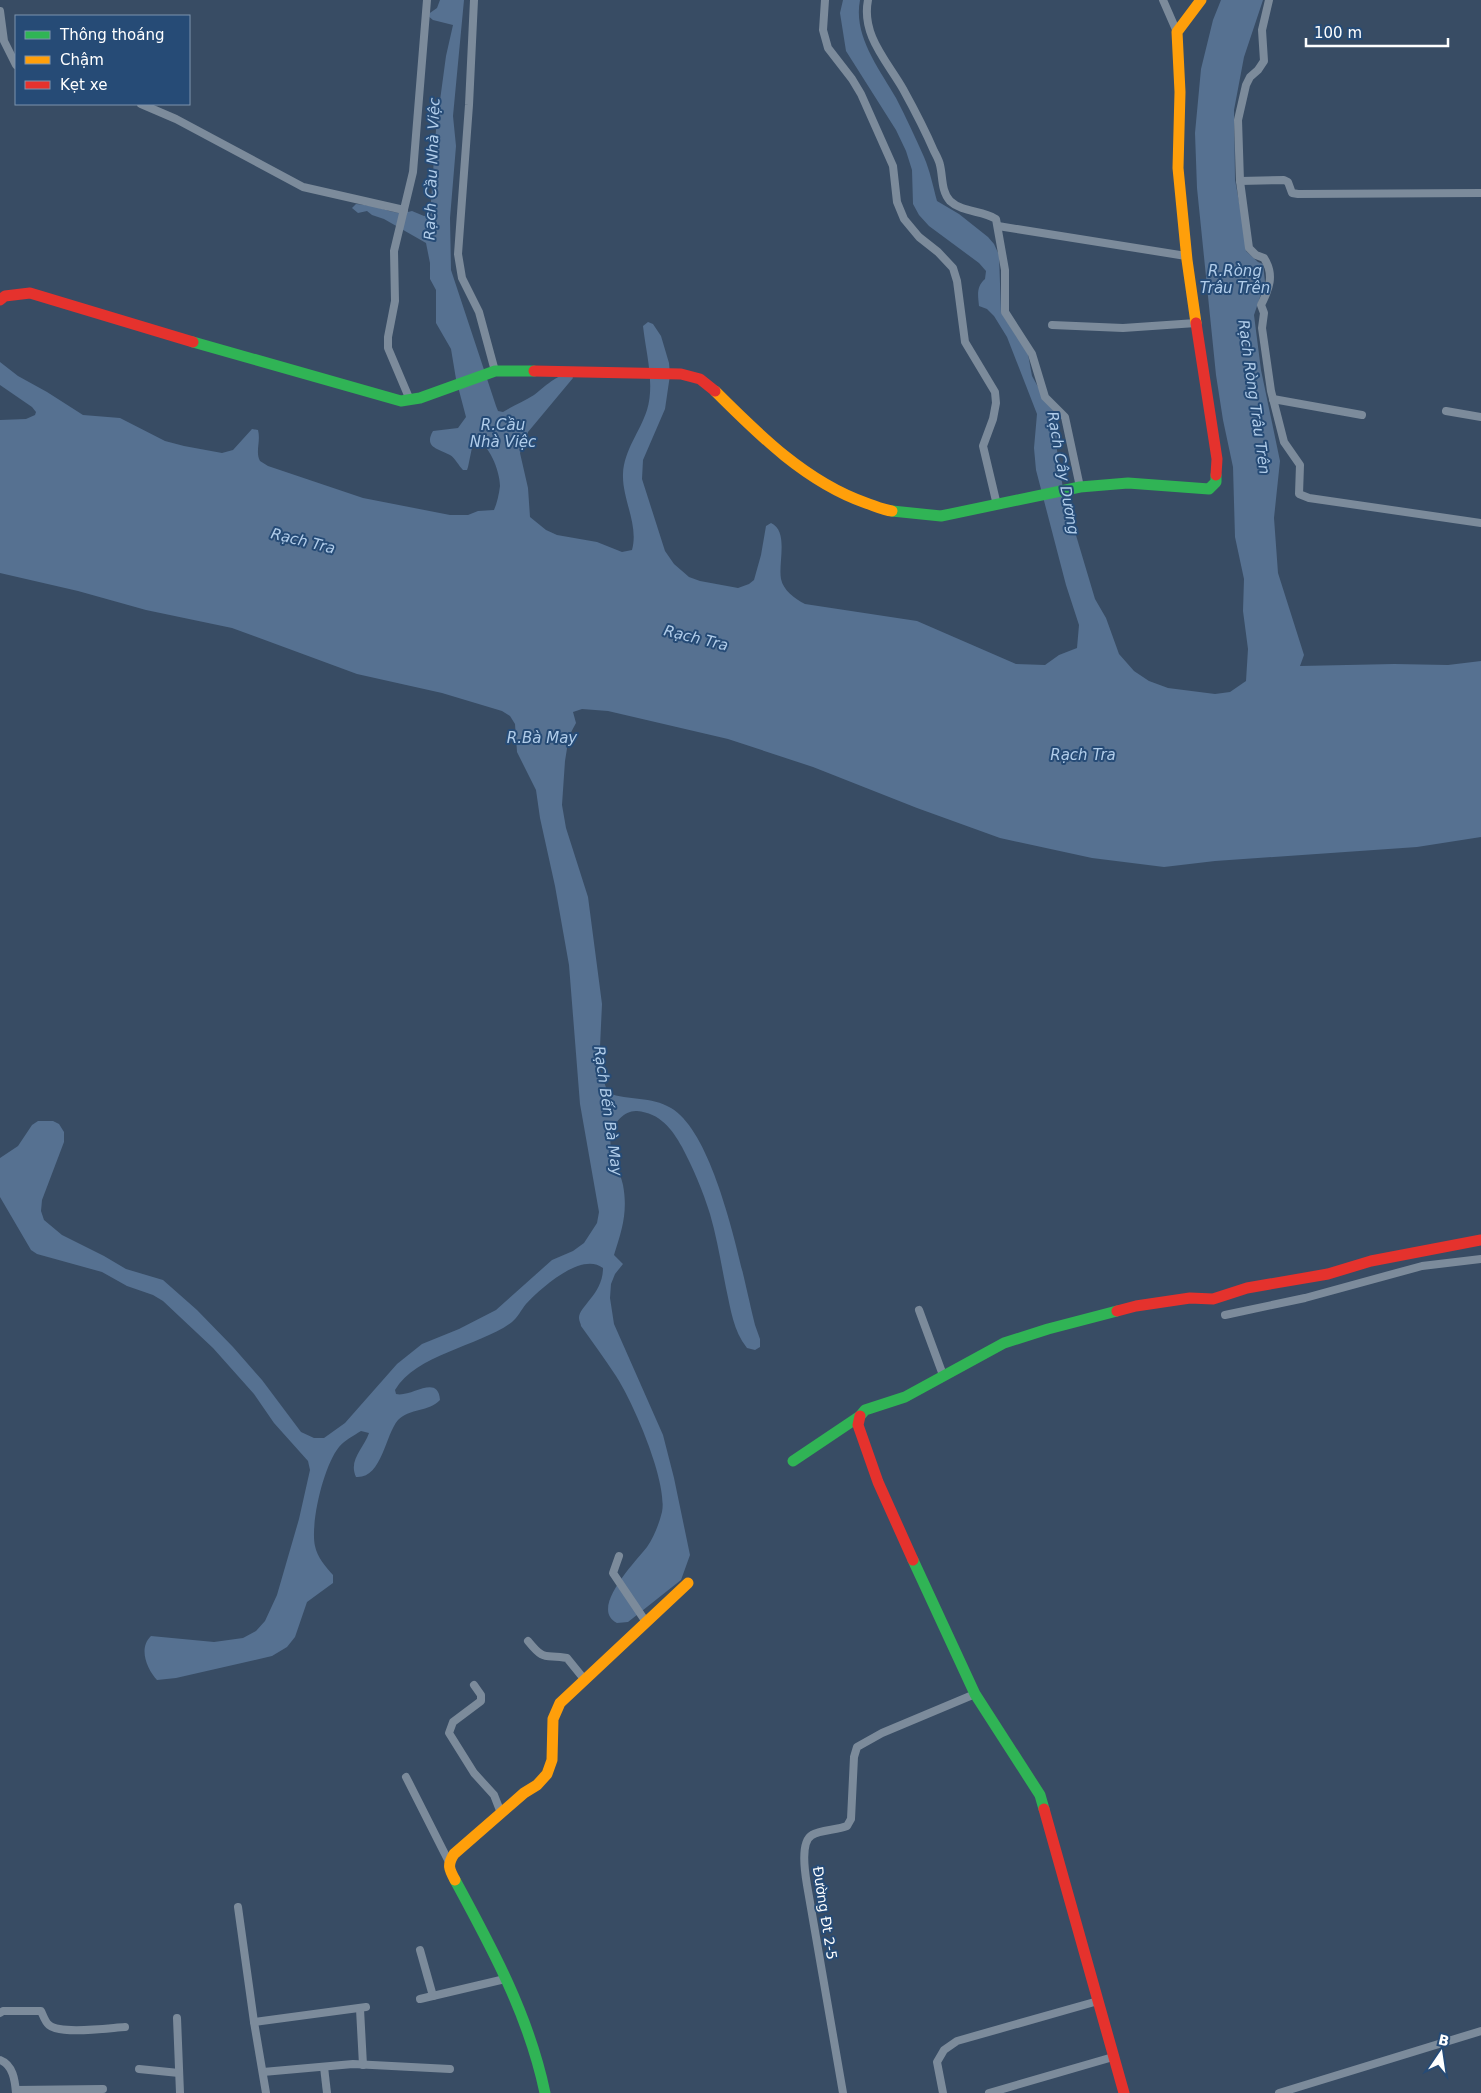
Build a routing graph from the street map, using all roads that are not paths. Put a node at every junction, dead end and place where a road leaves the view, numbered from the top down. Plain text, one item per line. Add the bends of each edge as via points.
1 (427, 0) edge
2 (474, 0) edge
3 (825, 0) edge
4 (868, 0) edge
5 (1163, 0) edge
6 (1201, 0) edge
7 (1269, 0) edge
8 (0, 11) edge
9 (1176, 32) junction
10 (15, 63) edge
11 (143, 105) edge
12 (1240, 181) junction
13 (1481, 193) edge
14 (404, 212) junction
15 (998, 226) junction
16 (1186, 256) junction
17 (0, 300) edge
18 (1196, 323) junction
19 (1052, 325) dead end
20 (493, 372) junction
21 (1273, 399) junction
22 (410, 400) junction
23 (1446, 411) dead end
24 (1362, 414) dead end
25 (1481, 417) edge
26 (1077, 487) junction
27 (997, 505) junction
28 (1481, 523) edge
29 (1481, 1240) edge
30 (1481, 1260) edge
31 (919, 1310) dead end
32 (1225, 1315) dead end
33 (943, 1375) junction
34 (860, 1416) junction
35 (793, 1461) dead end
36 (619, 1556) dead end
37 (688, 1584) dead end
38 (644, 1619) junction
39 (528, 1641) dead end
40 (584, 1680) junction
41 (474, 1684) dead end
42 (975, 1694) junction
43 (406, 1777) dead end
44 (501, 1813) junction
45 (449, 1862) junction
46 (238, 1908) dead end
47 (420, 1950) dead end
48 (505, 1979) junction
49 (433, 1996) junction
50 (420, 1999) dead end
51 (1098, 2001) junction
52 (0, 2013) edge
53 (177, 2018) dead end
54 (254, 2022) junction
55 (125, 2027) dead end
56 (1481, 2031) edge
57 (1114, 2057) junction
58 (0, 2059) edge
59 (363, 2065) junction
60 (324, 2067) junction
61 (139, 2068) dead end
62 (450, 2068) dead end
63 (263, 2072) junction
64 (179, 2073) junction
65 (103, 2089) dead end
66 (1012, 2090) edge
67 (16, 2091) edge
68 (180, 2093) edge
69 (266, 2093) edge
70 (327, 2093) edge
71 (545, 2093) edge
72 (843, 2093) edge
73 (942, 2093) edge
74 (989, 2093) edge
75 (1124, 2093) edge
76 (1279, 2093) edge

1 - 14 street via 413,172
2 - 20 street via 458,254 462,278 479,312
3 - 27 street via 822,30 828,48 861,94 893,166 897,202 904,219 953,268 965,342 995,392 993,419 983,446
4 - 15 street via 866,18 872,38 903,89 939,161 947,196 966,210 996,219
5 - 9 street
6 - 9 street
7 - 12 street via 1262,30 1264,61 1246,85 1238,120
8 - 10 street via 4,41
9 - 16 street via 1180,92 1178,168
11 - 14 street via 303,187
12 - 13 street via 1284,180 1292,193 1298,194
12 - 21 street via 1250,248 1264,258 1270,271 1270,287 1261,305
14 - 22 street via 393,261 395,301 388,348
15 - 16 street
15 - 26 street via 1005,270 1005,312 1032,354 1045,396 1065,417
16 - 18 street
17 - 22 street via 30,293 393,400
18 - 19 street via 1123,328
18 - 26 street via 1217,459 1216,482 1209,489 1128,483
20 - 22 street
20 - 27 street via 640,372 681,374 700,379 808,474 844,495 889,511 941,516
21 - 24 street
21 - 28 street via 1284,442 1300,465 1299,493 1302,496
23 - 25 street
26 - 27 street
29 - 33 street via 1371,1261 1328,1274 1247,1288 1213,1299 1190,1298 1136,1306 1004,1343
30 - 32 street via 1422,1266 1305,1298
31 - 33 street
33 - 34 street via 906,1397 865,1410
34 - 35 street
34 - 42 street via 858,1426 878,1482
36 - 38 street via 613,1573
37 - 38 street
38 - 40 street
39 - 40 street via 539,1655 567,1658
40 - 44 street via 560,1702 553,1719 552,1760 547,1774
41 - 44 street via 481,1701 452,1722 449,1733 474,1773 494,1795
42 - 51 street via 1040,1795
42 - 72 street, Đường Đt 2-5 via 882,1733 857,1747 851,1819 847,1826 808,1838 804,1863 806,1878
43 - 45 street
44 - 45 street
45 - 48 street via 449,1869
46 - 54 street
47 - 49 street
48 - 49 street
48 - 71 street via 534,2042
49 - 50 street
51 - 57 street
51 - 73 street via 957,2042 944,2050 937,2062
52 - 55 street via 41,2011 47,2023 54,2028 69,2030
53 - 64 street
54 - 59 street via 363,2008
54 - 63 street
56 - 76 street
57 - 66 street
57 - 75 street
58 - 67 street via 13,2073
59 - 60 street
59 - 62 street
60 - 63 street
60 - 70 street
61 - 64 street
63 - 69 street
64 - 68 street
65 - 67 street
66 - 74 street

